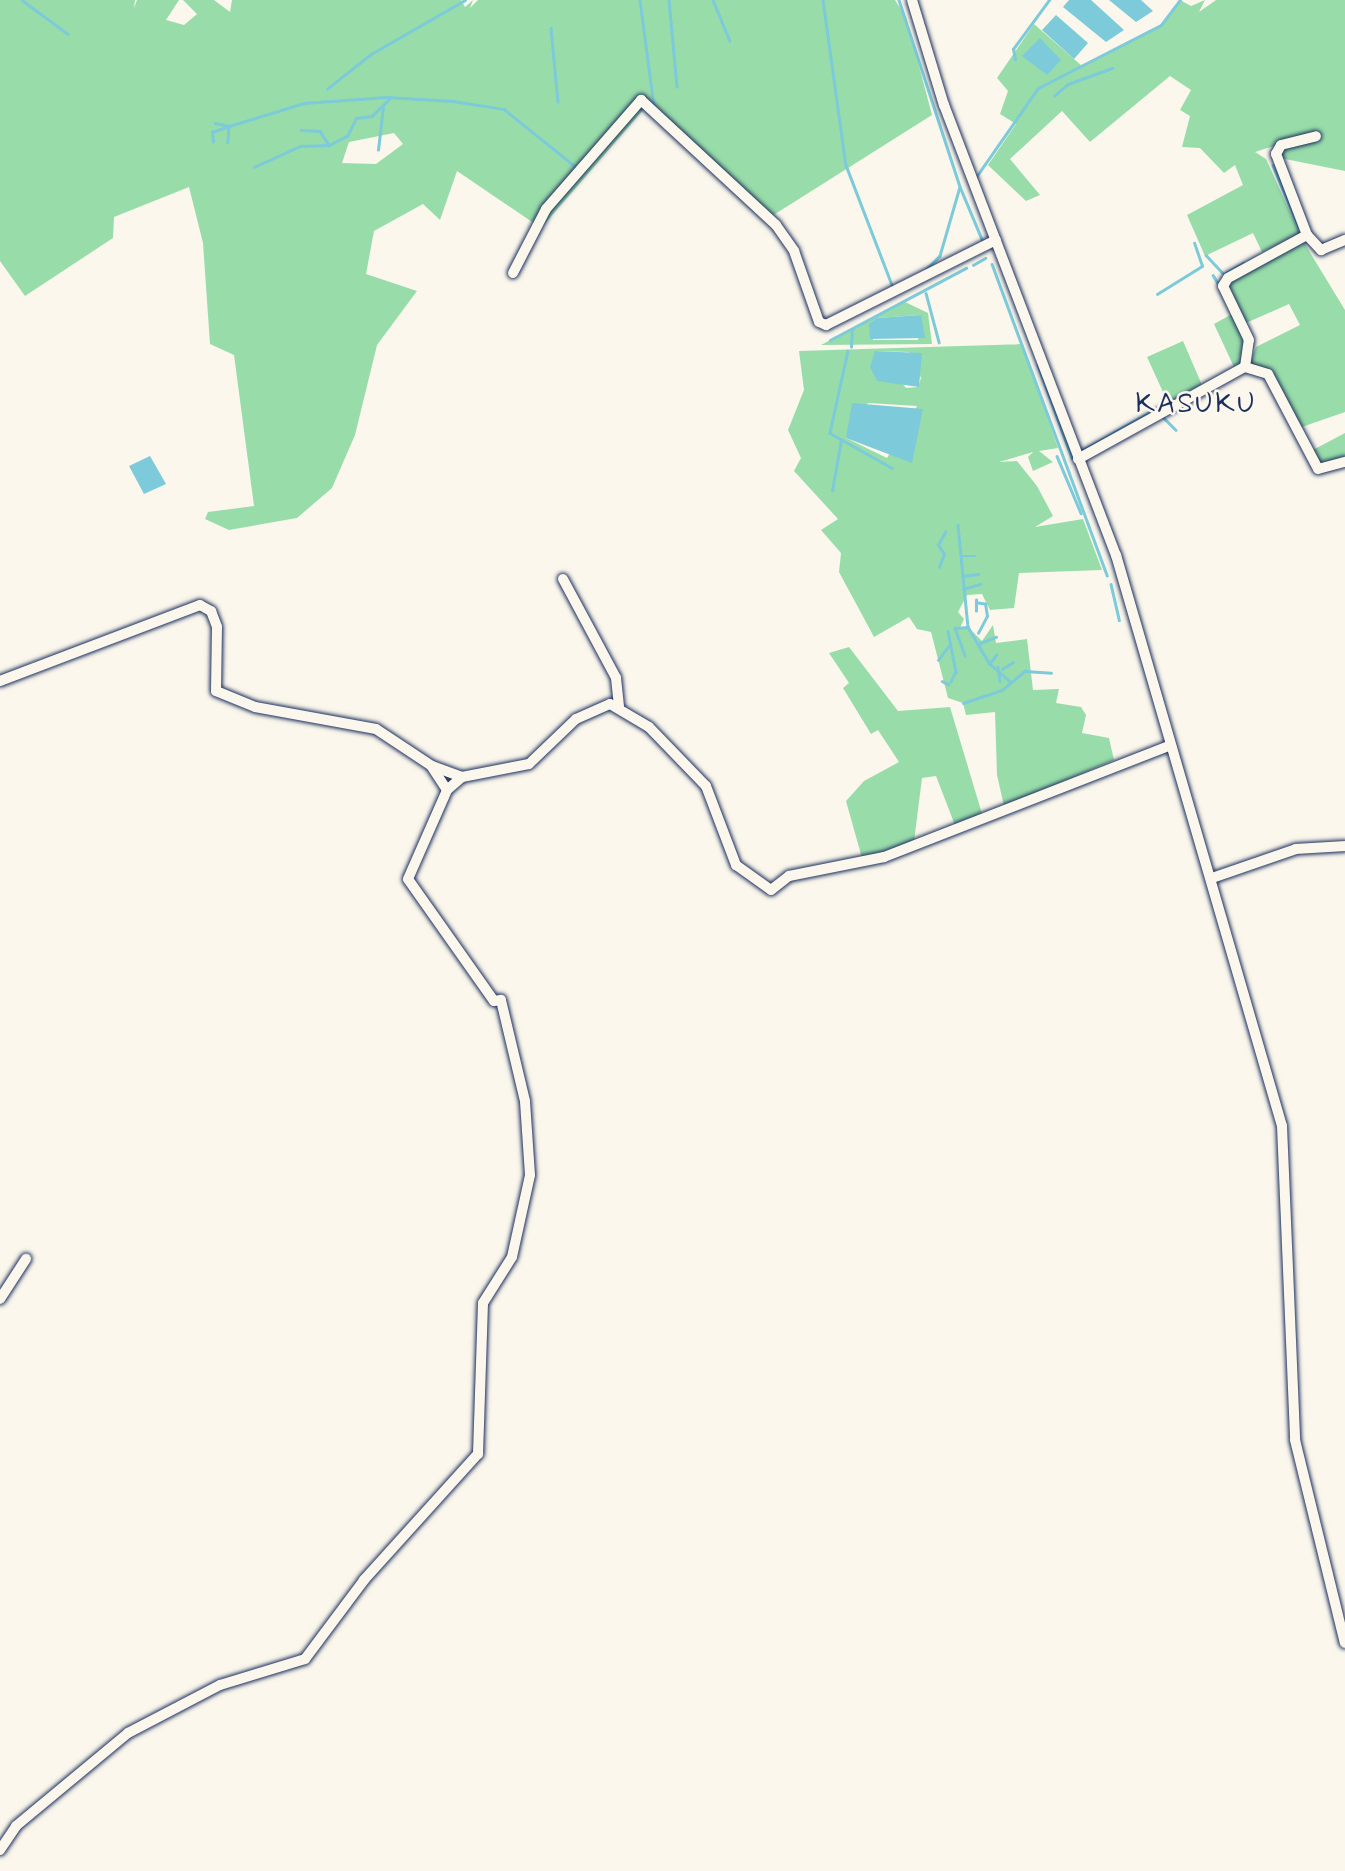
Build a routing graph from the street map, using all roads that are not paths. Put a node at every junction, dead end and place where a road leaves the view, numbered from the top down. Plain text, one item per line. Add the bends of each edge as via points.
1 (912, 0) edge
2 (1316, 136) dead end
3 (1307, 235) junction
4 (996, 240) junction
5 (1345, 240) edge
6 (513, 274) dead end
7 (1245, 367) junction
8 (1078, 459) junction
9 (1345, 462) edge
10 (563, 579) dead end
11 (0, 681) edge
12 (619, 707) junction
13 (1168, 746) junction
14 (432, 766) junction
15 (462, 777) junction
16 (447, 790) junction
17 (1345, 846) edge
18 (1212, 878) junction
19 (26, 1259) dead end
20 (0, 1299) edge
21 (1345, 1643) edge
22 (0, 1850) edge

1 - 4 street
2 - 3 street via 1281,145 1276,154
3 - 5 street via 1321,250
3 - 7 street via 1239,268 1223,286 1250,340
4 - 6 street via 819,322 794,251 776,225 641,100 546,209
4 - 8 street
7 - 8 street
7 - 9 street via 1268,374 1318,469
8 - 13 street via 1116,555
10 - 12 street via 616,678
11 - 14 street via 189,606 206,606 217,626 216,691 255,707 376,729
12 - 13 street via 649,727 706,786 736,865 771,890 789,876 884,858
12 - 15 street via 588,710 530,764
13 - 18 street
14 - 15 street
14 - 16 street
15 - 16 street
16 - 22 street via 408,879 494,1001 501,1000 525,1101 530,1175 512,1257 483,1304 478,1454 364,1580 305,1658 219,1685 128,1733 43,1801
17 - 18 street via 1296,849
18 - 21 street via 1282,1126 1295,1440
19 - 20 street

